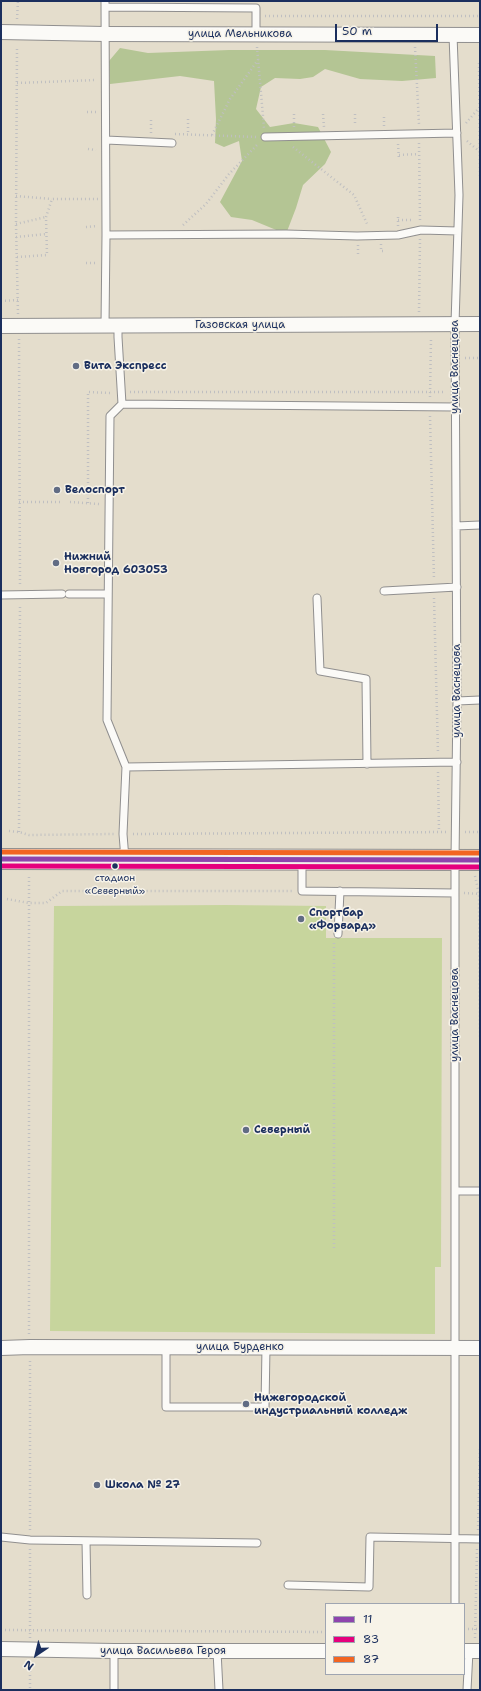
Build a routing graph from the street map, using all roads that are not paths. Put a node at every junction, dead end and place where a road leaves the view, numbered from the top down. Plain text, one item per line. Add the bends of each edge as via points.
1 (105, 4) edge
2 (1, 32) edge
3 (105, 34) junction
4 (256, 34) junction
5 (453, 35) junction
6 (480, 35) edge
7 (457, 133) junction
8 (265, 137) road end
9 (106, 140) junction
10 (172, 143) dead end
11 (458, 230) junction
12 (106, 235) junction
13 (455, 324) junction
14 (480, 324) edge
15 (1, 326) edge
16 (112, 326) junction
17 (122, 404) junction
18 (455, 407) junction
19 (480, 525) edge
20 (456, 526) junction
21 (457, 588) junction
22 (384, 591) dead end
23 (62, 594) dead end
24 (69, 594) dead end
25 (107, 594) junction
26 (1, 595) edge
27 (317, 598) dead end
28 (480, 700) edge
29 (457, 701) junction
30 (457, 762) junction
31 (368, 764) junction
32 (126, 767) junction
33 (1, 859) edge
34 (125, 859) junction
35 (302, 859) junction
36 (455, 860) junction
37 (480, 860) edge
38 (340, 891) junction
39 (455, 893) junction
40 (338, 934) road end
41 (455, 1191) junction
42 (480, 1191) edge
43 (166, 1347) junction
44 (266, 1347) junction
45 (1, 1348) edge
46 (455, 1348) junction
47 (480, 1348) edge
48 (1, 1537) edge
49 (455, 1537) junction
50 (479, 1539) edge
51 (86, 1541) junction
52 (257, 1542) dead end
53 (288, 1586) dead end
54 (87, 1595) dead end
55 (456, 1603) edge
56 (1, 1649) edge
57 (217, 1651) junction
58 (325, 1651) edge
59 (472, 1651) edge
60 (114, 1652) junction
61 (114, 1690) edge
62 (219, 1690) edge
63 (467, 1690) edge

1 - 3 lane
1 - 4 lane via 256,8
2 - 3 street, улица Мельникова
3 - 4 street, улица Мельникова
3 - 9 lane
4 - 5 street, улица Мельникова
5 - 6 street, улица Мельникова
5 - 7 lane, улица Васнецова
7 - 8 lane
7 - 11 lane, улица Васнецова
9 - 10 lane
9 - 12 lane
11 - 12 lane via 420,230 398,235
11 - 13 lane, улица Васнецова
12 - 16 lane
13 - 14 street, Газовская улица
13 - 16 street, Газовская улица
13 - 18 lane, улица Васнецова
15 - 16 street, Газовская улица
16 - 17 lane via 118,336
17 - 18 lane
17 - 25 lane via 110,416
18 - 20 lane, улица Васнецова
19 - 20 lane
20 - 21 lane, улица Васнецова
21 - 22 lane
21 - 29 lane, улица Васнецова
23 - 26 lane
24 - 25 lane
25 - 32 lane via 107,720
27 - 31 lane via 320,671 366,679
28 - 29 lane
29 - 30 lane, улица Васнецова
30 - 31 lane
30 - 36 lane, улица Васнецова
31 - 32 lane
32 - 34 lane via 123,834
33 - 34 main road
34 - 35 main road
35 - 36 main road
35 - 38 lane via 302,891
36 - 37 main road
36 - 39 lane, улица Васнецова
38 - 39 lane
38 - 40 lane
39 - 41 lane, улица Васнецова
41 - 42 lane
41 - 46 lane, улица Васнецова
43 - 44 street, улица Бурденко
43 - 44 lane via 166,1407 265,1408
43 - 45 street, улица Бурденко
44 - 46 street, улица Бурденко
46 - 47 street, улица Бурденко
46 - 49 lane, улица Васнецова
48 - 51 lane
49 - 50 lane
49 - 53 lane via 370,1538 369,1587
49 - 55 lane, улица Васнецова
51 - 52 lane
51 - 54 lane
56 - 60 street, улица Васильева Героя
57 - 58 street, улица Васильева Героя
57 - 60 street, улица Васильева Героя
57 - 62 lane
59 - 63 lane
60 - 61 lane

